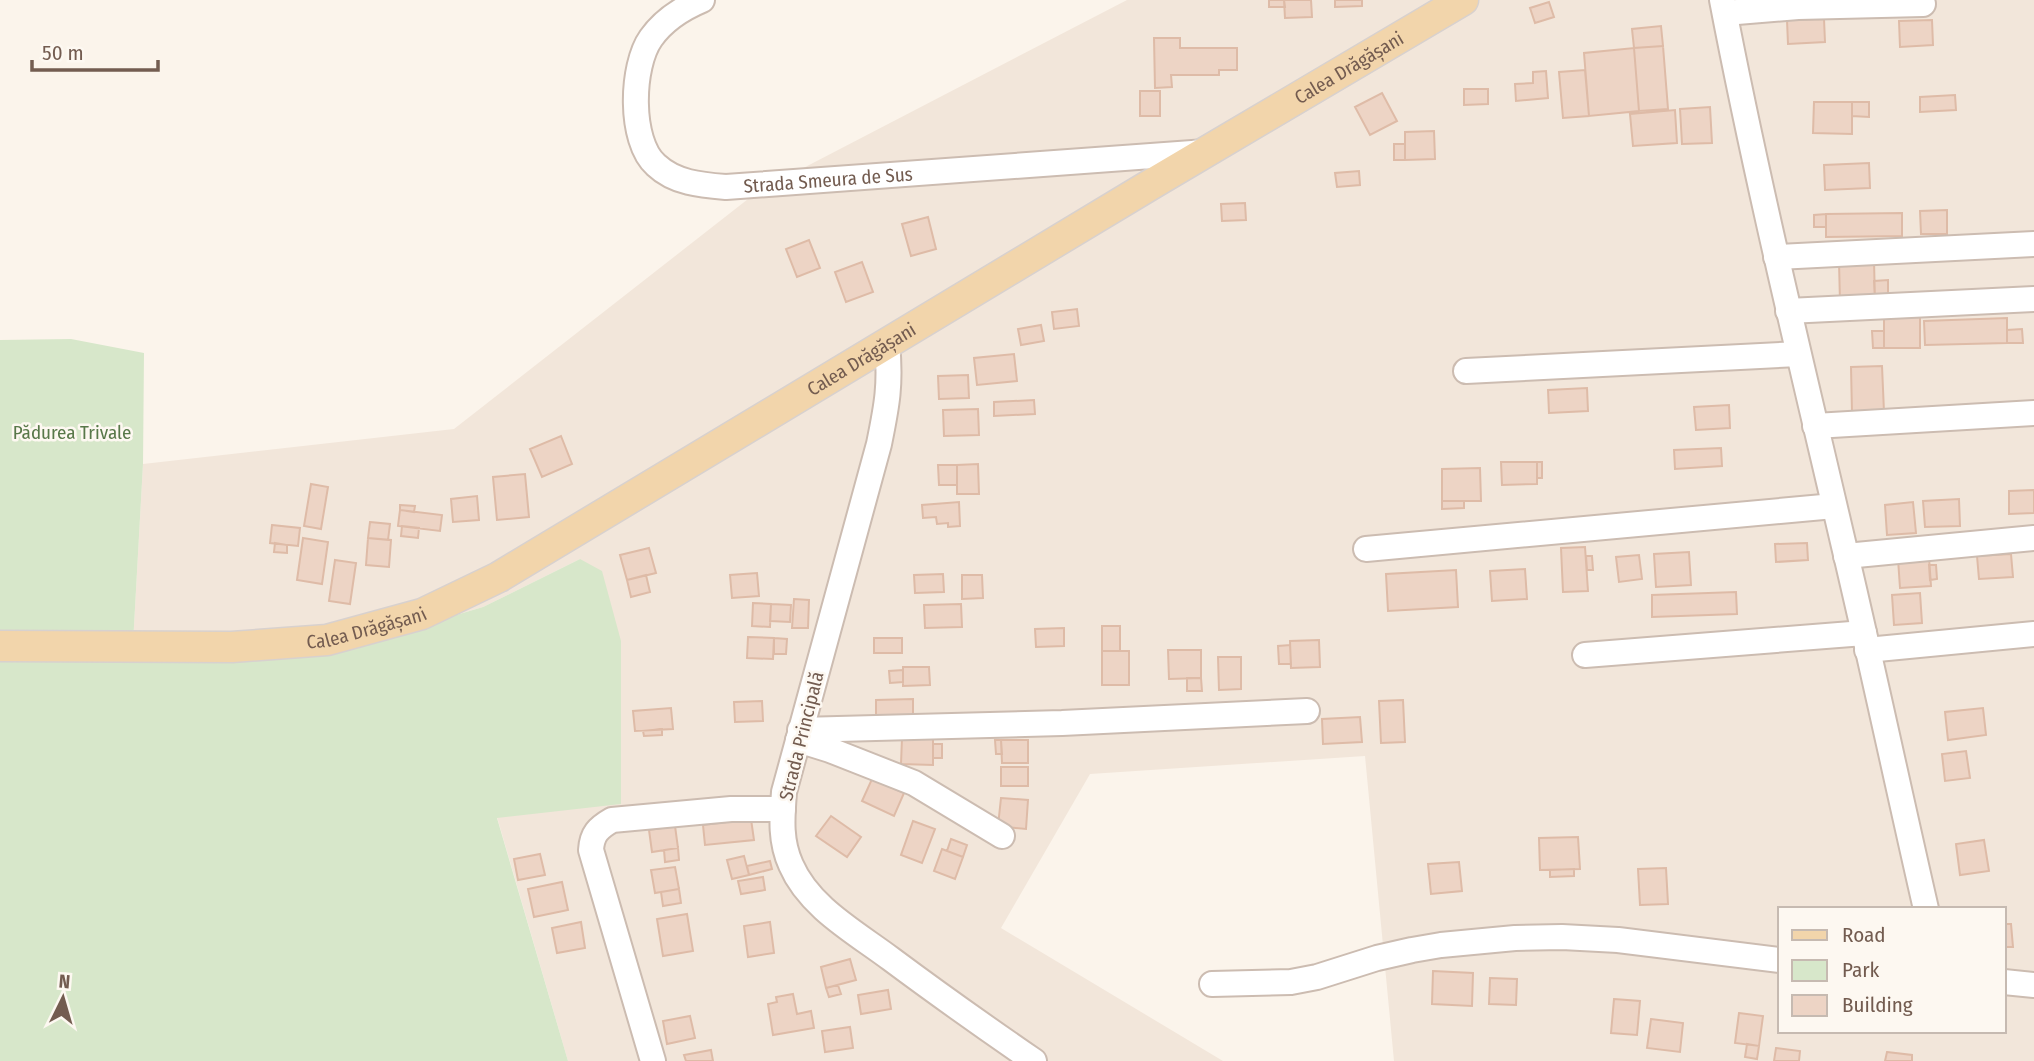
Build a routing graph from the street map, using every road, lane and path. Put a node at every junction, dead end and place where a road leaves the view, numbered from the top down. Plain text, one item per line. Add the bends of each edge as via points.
1 (702, 0) edge
2 (1464, 0) edge
3 (1923, 4) dead end
4 (1723, 6) edge
5 (1206, 152) junction
6 (2034, 244) edge
7 (1776, 257) junction
8 (2034, 299) edge
9 (1788, 311) junction
10 (887, 343) junction
11 (1798, 354) junction
12 (1466, 371) dead end
13 (2034, 412) edge
14 (1815, 426) junction
15 (1834, 506) junction
16 (2034, 538) edge
17 (1366, 548) dead end
18 (1846, 556) junction
19 (2034, 634) edge
20 (1866, 641) junction
21 (0, 646) edge
22 (1585, 655) dead end
23 (1307, 711) dead end
24 (799, 735) junction
25 (783, 809) junction
26 (1002, 836) dead end
27 (1926, 907) edge
28 (1778, 960) edge
29 (2006, 982) edge
30 (1212, 984) dead end
31 (2034, 985) edge
32 (653, 1061) edge
33 (1034, 1061) edge

1 - 5 street, Strada Smeura de Sus via 668,20 650,39 635,102 640,141 653,163 670,176 696,184 726,187
2 - 5 main road, Calea Drăgășani
3 - 4 street
4 - 7 street
5 - 10 main road, Calea Drăgășani
6 - 7 street
7 - 9 street
8 - 9 street
9 - 11 street
10 - 21 main road, Calea Drăgășani via 499,577 422,614 327,640 232,647
10 - 24 street, Strada Principală via 889,399 879,444
11 - 12 street
11 - 14 street
13 - 14 street
14 - 15 street
15 - 17 street
15 - 18 street
16 - 18 street
18 - 20 street
19 - 20 street
20 - 22 street
20 - 27 street
23 - 24 street
24 - 25 street, Strada Principală
24 - 26 street via 915,783
25 - 32 street via 612,820 592,838 591,850
25 - 33 street, Strada Principală via 787,855 816,902
28 - 30 street via 1618,940 1515,938 1441,944 1291,982
29 - 31 street

